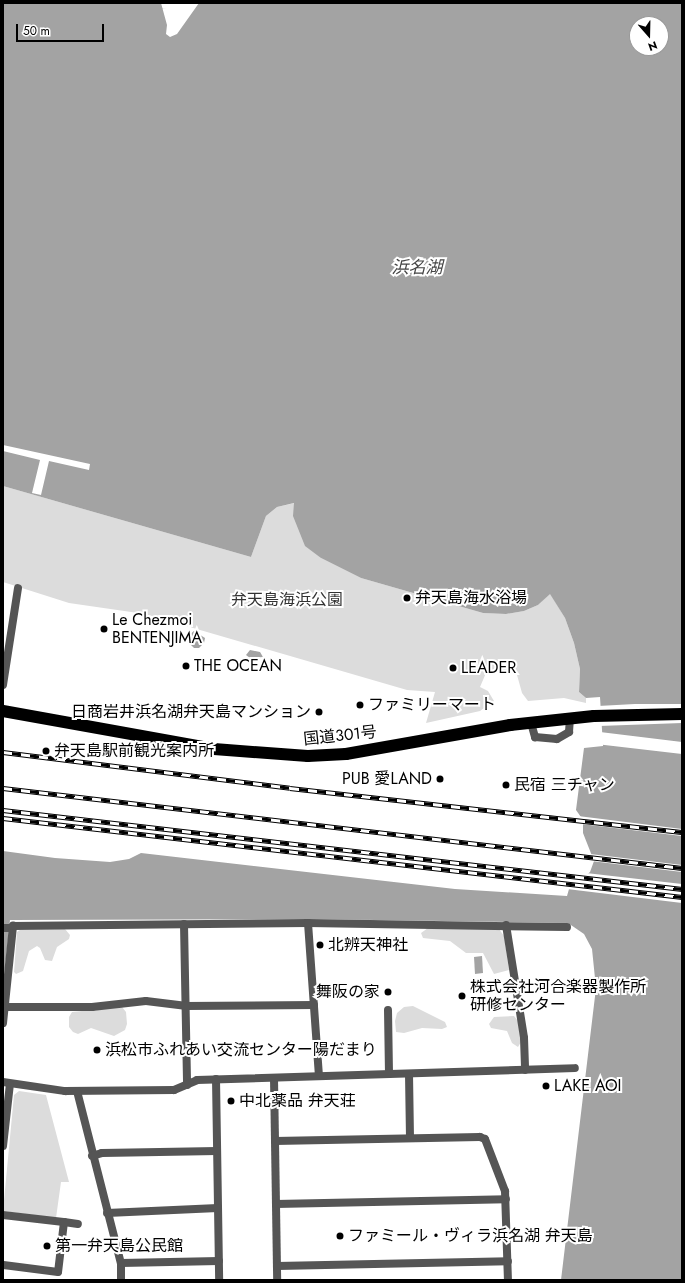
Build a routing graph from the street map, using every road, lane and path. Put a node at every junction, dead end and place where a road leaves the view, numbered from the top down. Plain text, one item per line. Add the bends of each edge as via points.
1 (18, 588) dead end
2 (3, 685) edge
3 (3, 710) edge
4 (682, 714) edge
5 (570, 719) junction
6 (531, 723) junction
7 (308, 923) junction
8 (184, 924) junction
9 (506, 925) junction
10 (567, 927) dead end
11 (8, 928) edge
12 (314, 1005) junction
13 (185, 1006) junction
14 (5, 1007) junction
15 (388, 1010) dead end
16 (3, 1023) edge
17 (575, 1068) dead end
18 (525, 1070) junction
19 (389, 1074) junction
20 (409, 1074) junction
21 (319, 1076) junction
22 (274, 1078) junction
23 (216, 1080) junction
24 (7, 1083) edge
25 (187, 1085) junction
26 (77, 1091) junction
27 (410, 1138) junction
28 (275, 1141) junction
29 (3, 1146) edge
30 (217, 1151) junction
31 (92, 1156) junction
32 (506, 1199) junction
33 (276, 1204) junction
34 (218, 1208) junction
35 (107, 1213) junction
36 (3, 1215) edge
37 (64, 1222) junction
38 (78, 1224) dead end
39 (219, 1261) junction
40 (508, 1261) junction
41 (120, 1263) junction
42 (3, 1265) edge
43 (277, 1266) junction
44 (121, 1280) edge
45 (219, 1280) edge
46 (277, 1280) edge
47 (508, 1280) edge

1 - 2 street
3 - 6 highway, 国道301号 via 214,748 289,756 346,754
4 - 5 highway, 国道301号
5 - 6 highway, 国道301号
5 - 6 street via 570,732 557,739 535,737
7 - 8 street
7 - 9 street
7 - 12 street
8 - 11 street
8 - 13 street
9 - 10 street
9 - 18 street via 524,1038
11 - 14 street
12 - 13 street
12 - 21 street
13 - 14 street via 146,1001 92,1007
13 - 25 street
14 - 16 street
15 - 19 street
17 - 18 street
18 - 20 street
19 - 20 street
19 - 21 street
20 - 27 street
21 - 22 street
22 - 23 street
22 - 28 street
23 - 25 street via 198,1080
23 - 30 street
24 - 26 street
24 - 29 street
25 - 26 street via 174,1090
26 - 31 street
27 - 28 street
27 - 32 street via 486,1139
28 - 33 street
30 - 31 street via 102,1153
30 - 34 street
31 - 35 street
32 - 33 street
32 - 40 street
33 - 43 street
34 - 35 street
34 - 39 street
35 - 41 street
36 - 37 street
37 - 38 street
37 - 42 street via 58,1272
39 - 41 street
39 - 45 street
40 - 43 street
40 - 47 street
41 - 44 street
43 - 46 street

